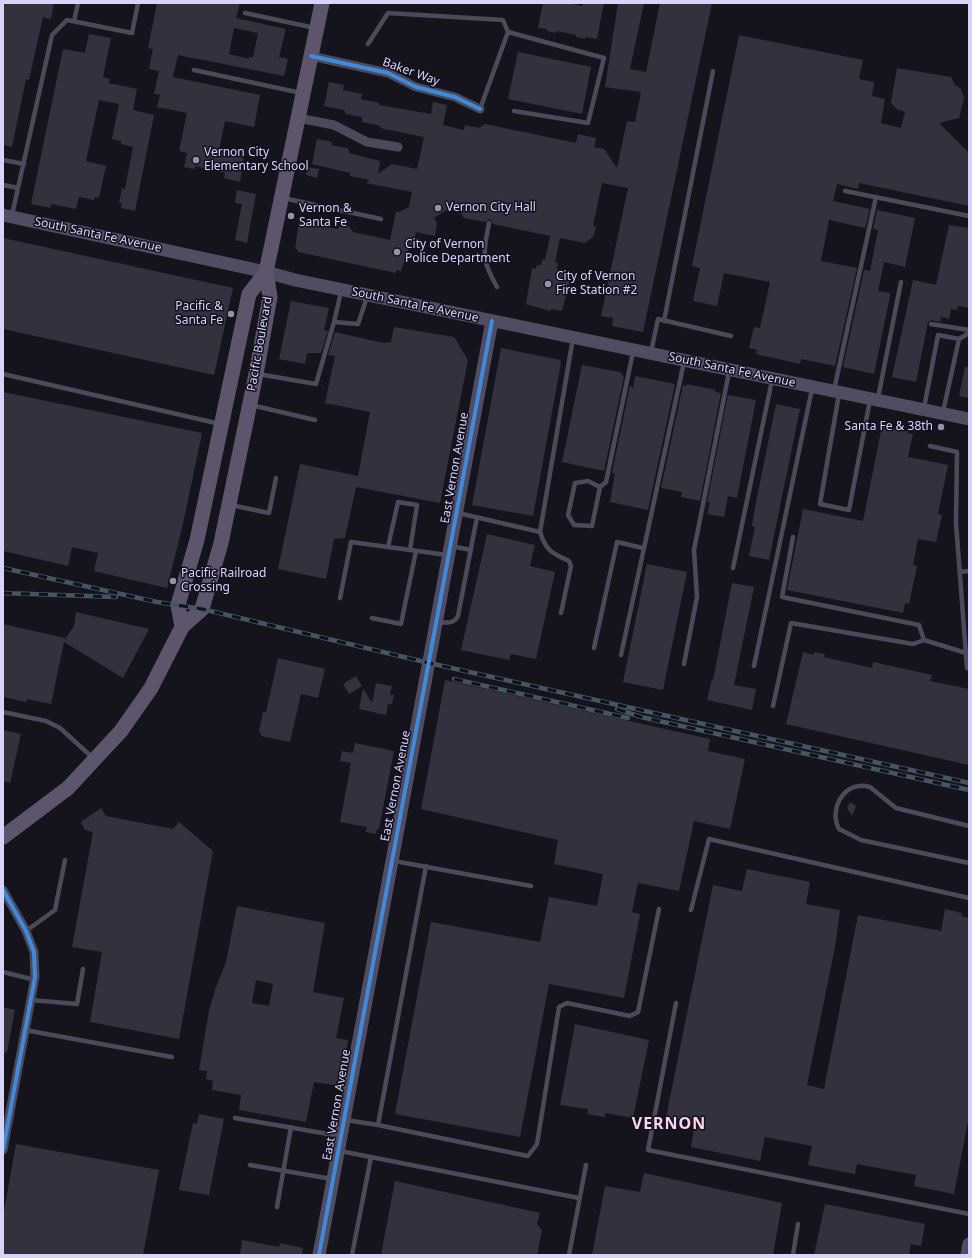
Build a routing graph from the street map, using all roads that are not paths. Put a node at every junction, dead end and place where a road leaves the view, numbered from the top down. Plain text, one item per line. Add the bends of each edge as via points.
1 (78, 3) edge
2 (138, 3) edge
3 (322, 3) edge
4 (245, 13) dead end
5 (74, 21) junction
6 (316, 28) junction
7 (508, 32) junction
8 (368, 44) dead end
9 (311, 56) junction
10 (194, 70) dead end
11 (713, 71) dead end
12 (303, 93) junction
13 (480, 109) joint
14 (514, 111) dead end
15 (298, 118) junction
16 (398, 148) dead end
17 (3, 160) edge
18 (24, 164) junction
19 (3, 185) edge
20 (18, 188) junction
21 (845, 191) dead end
22 (876, 197) junction
23 (281, 198) junction
24 (7, 216) edge
25 (969, 216) edge
26 (381, 219) dead end
27 (489, 223) dead end
28 (266, 272) junction
29 (902, 282) dead end
30 (497, 287) dead end
31 (342, 290) junction
32 (367, 295) junction
33 (664, 320) junction
34 (492, 321) junction
35 (334, 322) junction
36 (931, 324) dead end
37 (969, 331) edge
38 (731, 336) dead end
39 (573, 338) junction
40 (959, 339) junction
41 (633, 350) junction
42 (651, 353) junction
43 (684, 361) junction
44 (729, 370) junction
45 (3, 374) edge
46 (256, 374) junction
47 (772, 379) junction
48 (812, 387) junction
49 (837, 392) junction
50 (874, 399) junction
51 (249, 405) junction
52 (923, 410) junction
53 (943, 414) junction
54 (969, 419) edge
55 (315, 420) dead end
56 (221, 424) junction
57 (930, 446) dead end
58 (276, 478) dead end
59 (600, 487) junction
60 (229, 505) junction
61 (457, 512) junction
62 (477, 517) junction
63 (540, 532) junction
64 (793, 537) dead end
65 (388, 547) junction
66 (643, 548) junction
67 (410, 550) junction
68 (471, 550) junction
69 (416, 551) junction
70 (450, 551) junction
71 (733, 568) dead end
72 (969, 571) edge
73 (960, 572) junction
74 (340, 598) dead end
75 (561, 613) dead end
76 (372, 618) dead end
77 (436, 622) junction
78 (182, 627) junction
79 (924, 640) junction
80 (594, 648) dead end
81 (966, 653) junction
82 (621, 655) dead end
83 (684, 664) dead end
84 (754, 666) dead end
85 (969, 669) edge
86 (773, 706) dead end
87 (3, 712) edge
88 (96, 760) junction
89 (969, 826) edge
90 (3, 837) edge
91 (65, 860) dead end
92 (392, 860) junction
93 (969, 863) edge
94 (426, 866) junction
95 (531, 886) dead end
96 (3, 890) edge
97 (969, 898) edge
98 (659, 909) dead end
99 (691, 910) dead end
100 (26, 931) junction
101 (83, 969) dead end
102 (3, 972) edge
103 (34, 980) junction
104 (31, 1000) junction
105 (676, 1003) dead end
106 (25, 1030) junction
107 (172, 1057) dead end
108 (235, 1118) dead end
109 (344, 1119) junction
110 (378, 1125) junction
111 (291, 1127) junction
112 (342, 1136) junction
113 (3, 1150) edge
114 (339, 1150) junction
115 (372, 1157) junction
116 (250, 1165) dead end
117 (586, 1165) dead end
118 (283, 1171) junction
119 (333, 1179) junction
120 (579, 1198) junction
121 (277, 1207) dead end
122 (969, 1214) edge
123 (798, 1224) dead end
124 (969, 1244) edge
125 (319, 1255) edge
126 (352, 1255) edge
127 (569, 1255) edge
128 (793, 1255) edge
129 (967, 1255) edge

1 - 5 lane
2 - 5 lane via 132,33
3 - 6 main road
4 - 6 lane
5 - 18 lane via 67,20 52,35
6 - 9 main road
7 - 8 lane via 503,20 388,13
7 - 13 lane
7 - 14 lane via 604,58 588,123
9 - 12 main road
9 - 13 street, Baker Way via 388,73 416,87 455,97
10 - 12 lane
11 - 33 lane
12 - 15 main road
15 - 16 street via 334,125 368,142
15 - 23 main road
17 - 18 lane
18 - 20 lane
19 - 20 lane
20 - 24 lane
21 - 22 lane
22 - 25 lane
22 - 49 lane via 860,264
23 - 26 lane
23 - 28 main road
24 - 28 main road, South Santa Fe Avenue
27 - 30 lane via 484,258
28 - 31 main road, South Santa Fe Avenue
28 - 46 main road, Pacific Boulevard via 270,297
28 - 56 main road, Pacific Boulevard via 249,294
29 - 50 lane
31 - 32 main road, South Santa Fe Avenue
31 - 35 lane
32 - 34 main road, South Santa Fe Avenue
32 - 35 lane via 358,324
33 - 38 lane
33 - 42 lane via 658,319
34 - 39 main road, South Santa Fe Avenue
34 - 61 main road, East Vernon Avenue
35 - 46 lane via 316,384
36 - 37 lane
37 - 40 lane
39 - 41 main road, South Santa Fe Avenue
39 - 63 lane
40 - 52 lane via 938,335
40 - 53 lane
41 - 42 main road, South Santa Fe Avenue
41 - 59 lane via 606,482
42 - 43 main road, South Santa Fe Avenue
43 - 44 main road, South Santa Fe Avenue
43 - 66 lane
44 - 47 main road, South Santa Fe Avenue
44 - 83 lane via 694,550 697,597
45 - 56 lane
46 - 51 main road, Pacific Boulevard
47 - 48 main road, South Santa Fe Avenue
47 - 71 lane
48 - 49 main road, South Santa Fe Avenue
48 - 84 lane
49 - 50 main road, South Santa Fe Avenue
49 - 50 lane via 820,504 849,510
50 - 52 main road, South Santa Fe Avenue
51 - 55 lane
51 - 60 main road, Pacific Boulevard
52 - 53 main road, South Santa Fe Avenue
53 - 54 main road, South Santa Fe Avenue
56 - 78 main road, Pacific Boulevard via 197,540 178,605
57 - 73 lane via 957,452 956,524
58 - 60 lane via 269,513
59 - 59 lane via 592,526 574,525 568,515 575,483 588,481
60 - 78 main road, Pacific Boulevard via 212,580 202,609
61 - 62 lane
61 - 70 main road, East Vernon Avenue
62 - 63 lane
62 - 68 lane
63 - 75 lane via 544,545 551,552 569,560 571,566
64 - 79 lane via 782,597 919,625
65 - 67 lane
65 - 67 lane via 398,502 417,505
65 - 74 lane via 351,542
66 - 80 lane via 617,542
66 - 82 lane
67 - 69 lane
68 - 70 lane
68 - 77 lane via 457,619 450,623
69 - 70 lane
69 - 76 lane via 401,624
70 - 77 main road, East Vernon Avenue
72 - 73 lane
73 - 81 lane
77 - 92 main road, East Vernon Avenue
78 - 88 main road, Pacific Boulevard via 151,688 121,732
79 - 81 lane
79 - 86 lane via 912,644 791,623
81 - 85 lane
87 - 88 lane via 50,723 60,728
88 - 90 main road, Pacific Boulevard via 68,788
89 - 93 lane via 896,808 870,787 864,786 851,788 843,795 834,810 839,829 861,840
91 - 100 lane via 55,910
92 - 94 lane
92 - 109 main road, East Vernon Avenue
94 - 95 lane
94 - 110 lane
96 - 100 street
97 - 99 lane via 709,839
98 - 110 lane via 638,1012 630,1016 567,1003 559,1007 537,1144 528,1156
100 - 103 street via 34,952
101 - 104 lane via 77,1004
102 - 103 lane
103 - 104 street
104 - 106 street
105 - 122 lane via 648,1150
106 - 107 lane
106 - 113 street
108 - 111 lane
109 - 110 lane
109 - 112 main road, East Vernon Avenue
111 - 112 lane
111 - 118 lane
112 - 114 main road, East Vernon Avenue
114 - 115 lane
114 - 119 main road, East Vernon Avenue
115 - 120 lane
115 - 126 lane
116 - 118 lane
117 - 120 lane
118 - 119 lane
118 - 121 lane
119 - 125 main road, East Vernon Avenue
120 - 127 lane
123 - 128 lane
124 - 129 main road

